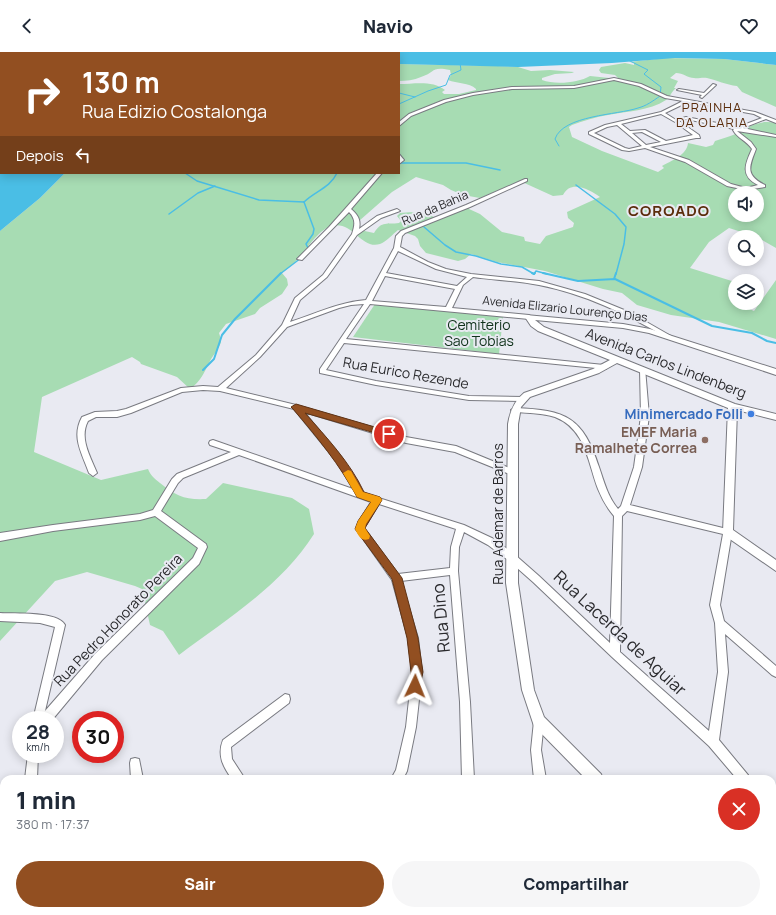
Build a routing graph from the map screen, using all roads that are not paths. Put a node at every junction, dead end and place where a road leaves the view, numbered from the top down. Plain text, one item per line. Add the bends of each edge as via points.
1 (714, 85) dead end
2 (679, 90) dead end
3 (704, 94) junction
4 (687, 101) junction
5 (697, 102) junction
6 (662, 114) junction
7 (765, 118) junction
8 (676, 121) junction
9 (776, 122) edge
10 (618, 123) junction
11 (400, 124) edge
12 (739, 128) junction
13 (630, 132) junction
14 (776, 136) edge
15 (664, 142) junction
16 (646, 147) junction
17 (379, 174) edge
18 (525, 180) dead end
19 (348, 209) junction
20 (396, 211) dead end
21 (355, 234) junction
22 (397, 248) junction
23 (300, 259) dead end
24 (382, 274) junction
25 (471, 276) junction
26 (459, 288) junction
27 (368, 302) junction
28 (449, 308) junction
29 (529, 317) junction
30 (284, 326) junction
31 (668, 336) junction
32 (343, 341) junction
33 (617, 359) junction
34 (604, 367) junction
35 (643, 370) junction
36 (776, 372) edge
37 (220, 389) junction
38 (521, 399) junction
39 (734, 406) junction
40 (296, 407) junction
41 (515, 410) junction
42 (776, 417) edge
43 (213, 443) dead end
44 (239, 452) junction
45 (514, 472) junction
46 (93, 473) dead end
47 (360, 495) junction
48 (377, 500) junction
49 (625, 507) junction
50 (156, 512) junction
51 (618, 515) junction
52 (461, 527) junction
53 (728, 532) junction
54 (0, 537) edge
55 (511, 557) junction
56 (776, 566) edge
57 (454, 570) junction
58 (396, 578) junction
59 (0, 617) edge
60 (720, 623) junction
61 (615, 654) junction
62 (776, 672) edge
63 (285, 699) dead end
64 (40, 711) edge
65 (52, 711) edge
66 (538, 721) junction
67 (713, 742) junction
68 (32, 763) edge
69 (135, 763) dead end
70 (31, 775) edge
71 (136, 775) edge
72 (236, 775) edge
73 (399, 775) edge
74 (468, 775) edge
75 (539, 775) edge
76 (592, 775) edge
77 (741, 775) edge

1 - 3 street
2 - 3 street
3 - 5 street
4 - 5 street
4 - 6 street
4 - 11 street via 666,97 640,85 614,79 567,87 512,88 473,94 445,101 410,115
5 - 7 street via 755,113
6 - 8 street
6 - 10 street
7 - 9 street
7 - 12 street
8 - 12 street via 686,118
8 - 15 street via 699,137
10 - 13 street
10 - 16 street via 591,133 629,150
12 - 14 street
12 - 16 street via 735,132 754,149 748,162 748,174 754,182 763,186 751,189 733,186 687,161
13 - 15 street via 643,131
13 - 16 street
15 - 16 street
17 - 19 street
18 - 22 street, Rua da Bahia via 460,210 403,232 399,236
19 - 21 street via 357,217
19 - 23 street via 324,238
20 - 21 street via 379,217
21 - 30 street via 326,276 297,299
22 - 24 street, Rua da Bahia
22 - 25 street via 444,270
24 - 26 street
24 - 27 street, Rua da Bahia
25 - 26 street
25 - 31 street via 551,285 589,296 643,321
26 - 28 street
27 - 28 street, Avenida Elizario Lourenço Dias
27 - 30 street, Avenida Elizario Lourenço Dias via 336,307 318,316
27 - 32 street, Rua da Bahia
28 - 29 street, Avenida Elizario Lourenço Dias
29 - 31 street, Avenida Elizario Lourenço Dias via 622,326
29 - 33 street, Avenida Carlos Lindenberg via 541,329
30 - 37 street via 258,356
31 - 36 street, Avenida Elizario Lourenço Dias
32 - 34 street
32 - 38 street, Rua Eurico Rezende via 322,371 376,383 470,398
33 - 34 street
33 - 35 street, Avenida Carlos Lindenberg
34 - 38 street via 533,392
35 - 39 street, Avenida Carlos Lindenberg
35 - 49 street via 645,416 638,467
37 - 40 street
37 - 46 street via 180,390 128,411 95,415 85,419 81,427 81,442
38 - 41 street, Rua Ademar de Barros
39 - 42 street, Avenida Carlos Lindenberg
39 - 53 street
40 - 45 street via 406,440 456,449
40 - 47 street via 330,447
41 - 45 street, Rua Ademar de Barros
41 - 51 street via 552,414 573,424 580,432 595,464 607,499
43 - 44 street, Rua Lacerda de Aguiar
44 - 47 street, Rua Lacerda de Aguiar
44 - 50 street via 180,476
45 - 55 street, Rua Ademar de Barros
47 - 48 street, Rua Lacerda de Aguiar
48 - 52 street, Rua Lacerda de Aguiar
48 - 58 street via 360,529
49 - 51 street
49 - 53 street
50 - 54 street via 140,517
50 - 65 street, Rua Pedro Honorato Pereira via 203,547 196,561 114,640
51 - 61 street
52 - 55 street, Rua Lacerda de Aguiar via 491,542
52 - 57 street, Rua Dino
53 - 56 street
53 - 60 street via 715,605
55 - 61 street, Rua Lacerda de Aguiar
55 - 66 street, Rua Ademar de Barros via 512,583 528,690
57 - 58 street
57 - 74 street, Rua Dino via 465,702
58 - 73 street via 413,638 417,672 411,727
59 - 64 street via 48,620 60,625
60 - 62 street
60 - 67 street via 723,672
61 - 67 street, Rua Lacerda de Aguiar
63 - 72 street via 227,744 225,755
66 - 75 street, Rua Ademar de Barros via 536,750
66 - 76 street
67 - 77 street, Rua Lacerda de Aguiar
68 - 70 street
69 - 71 street

